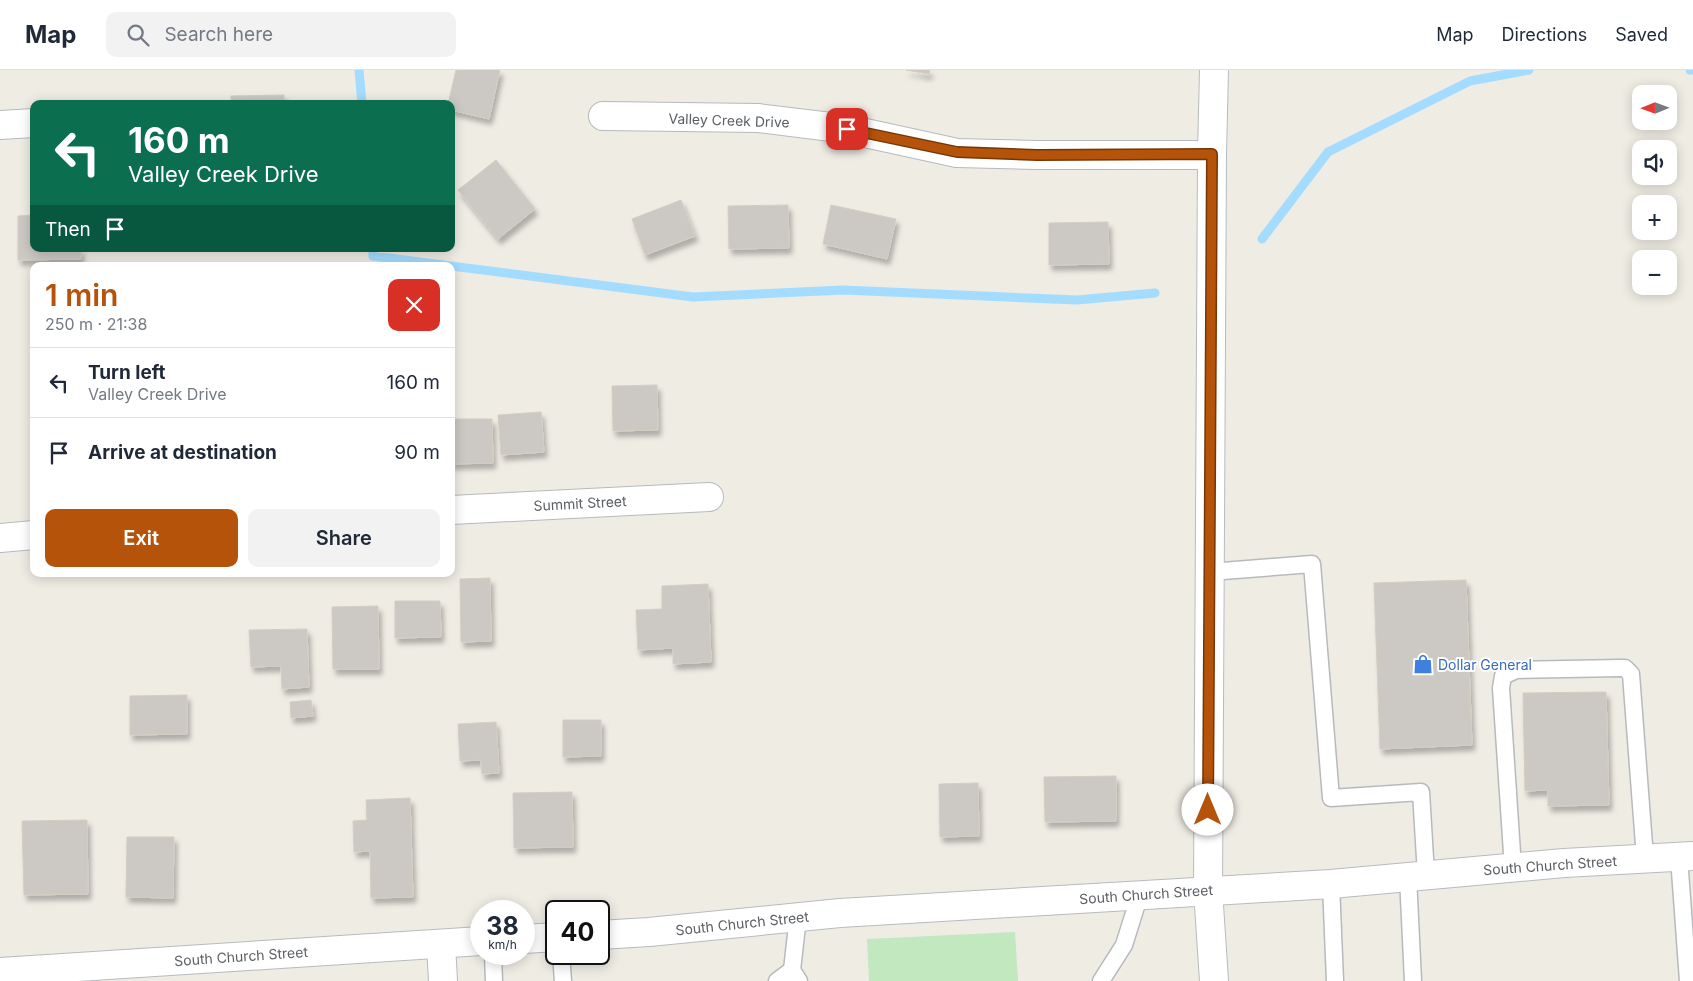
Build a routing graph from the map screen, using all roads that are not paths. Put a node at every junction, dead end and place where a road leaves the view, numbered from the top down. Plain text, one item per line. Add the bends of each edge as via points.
1 (1214, 70) edge
2 (603, 116) dead end
3 (30, 123) edge
4 (0, 125) edge
5 (1212, 154) junction
6 (709, 497) dead end
7 (455, 510) edge
8 (30, 536) edge
9 (0, 538) edge
10 (1210, 572) junction
11 (1686, 856) edge
12 (1645, 858) junction
13 (1513, 868) junction
14 (1417, 876) junction
15 (1331, 884) junction
16 (1208, 890) junction
17 (1140, 894) junction
18 (798, 917) junction
19 (610, 934) edge
20 (470, 943) edge
21 (441, 944) junction
22 (493, 965) edge
23 (562, 965) edge
24 (0, 972) edge
25 (796, 975) edge
26 (443, 981) edge
27 (494, 981) edge
28 (563, 981) edge
29 (777, 981) edge
30 (1101, 981) edge
31 (1214, 981) edge
32 (1335, 981) edge
33 (1413, 981) edge
34 (1688, 981) edge

1 - 5 street
2 - 5 street, Valley Creek Drive via 766,118 847,129 957,152
3 - 4 street
5 - 10 street
6 - 7 street, Summit Street
8 - 9 street
10 - 14 lane via 1312,564 1330,798 1421,792
10 - 16 street
11 - 12 street, South Church Street
11 - 34 lane
12 - 13 street, South Church Street
12 - 13 lane via 1629,671 1621,668 1516,670 1503,676 1501,688
13 - 14 street, South Church Street
14 - 15 street, South Church Street
14 - 33 lane
15 - 16 street, South Church Street
15 - 32 lane
16 - 17 street, South Church Street
16 - 31 street
17 - 18 street, South Church Street
17 - 30 lane via 1124,945
18 - 19 street, South Church Street
18 - 25 lane
20 - 21 street, South Church Street
21 - 24 street, South Church Street
21 - 26 street
22 - 27 lane
23 - 28 lane
25 - 29 lane

